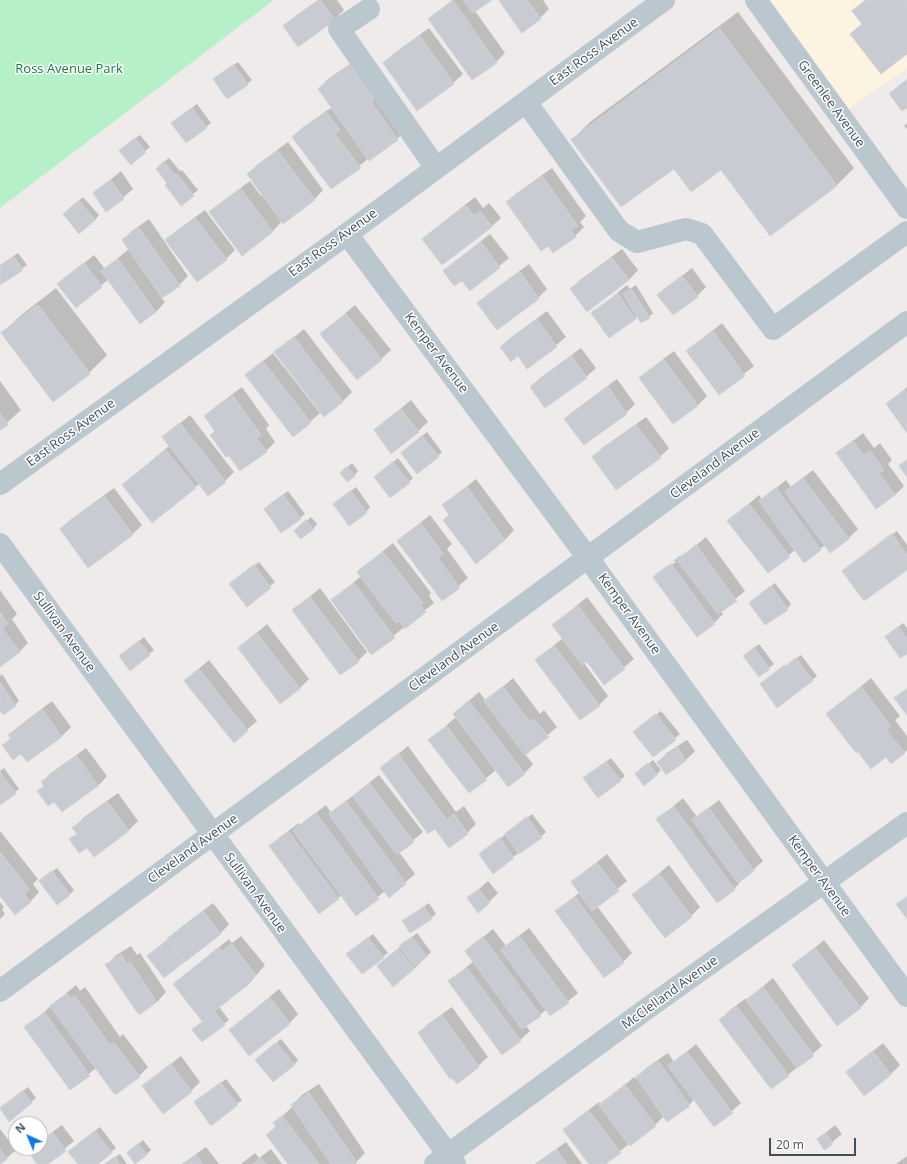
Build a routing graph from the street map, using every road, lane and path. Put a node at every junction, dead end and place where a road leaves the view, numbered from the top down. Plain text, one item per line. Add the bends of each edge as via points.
1 (664, 0) edge
2 (756, 0) edge
3 (369, 9) dead end
4 (526, 102) junction
5 (436, 168) junction
6 (907, 208) edge
7 (907, 232) edge
8 (347, 234) junction
9 (907, 322) edge
10 (0, 484) edge
11 (0, 544) edge
12 (588, 558) junction
13 (907, 823) edge
14 (213, 835) junction
15 (824, 884) junction
16 (0, 990) edge
17 (907, 996) edge
18 (446, 1161) edge

1 - 4 street, East Ross Avenue
2 - 6 street, Greenlee Avenue
3 - 5 street via 339,29
4 - 5 street, East Ross Avenue
4 - 7 street via 619,231 637,242 686,229 702,234 773,330
5 - 8 street, East Ross Avenue
8 - 10 street, East Ross Avenue
8 - 12 street, Kemper Avenue
9 - 12 street, Cleveland Avenue
11 - 14 street, Sullivan Avenue
12 - 14 street, Cleveland Avenue
12 - 15 street, Kemper Avenue
13 - 15 street, McClelland Avenue
14 - 16 street, Cleveland Avenue
14 - 18 street, Sullivan Avenue
15 - 17 street, Kemper Avenue
15 - 18 street, McClelland Avenue via 645,1010

